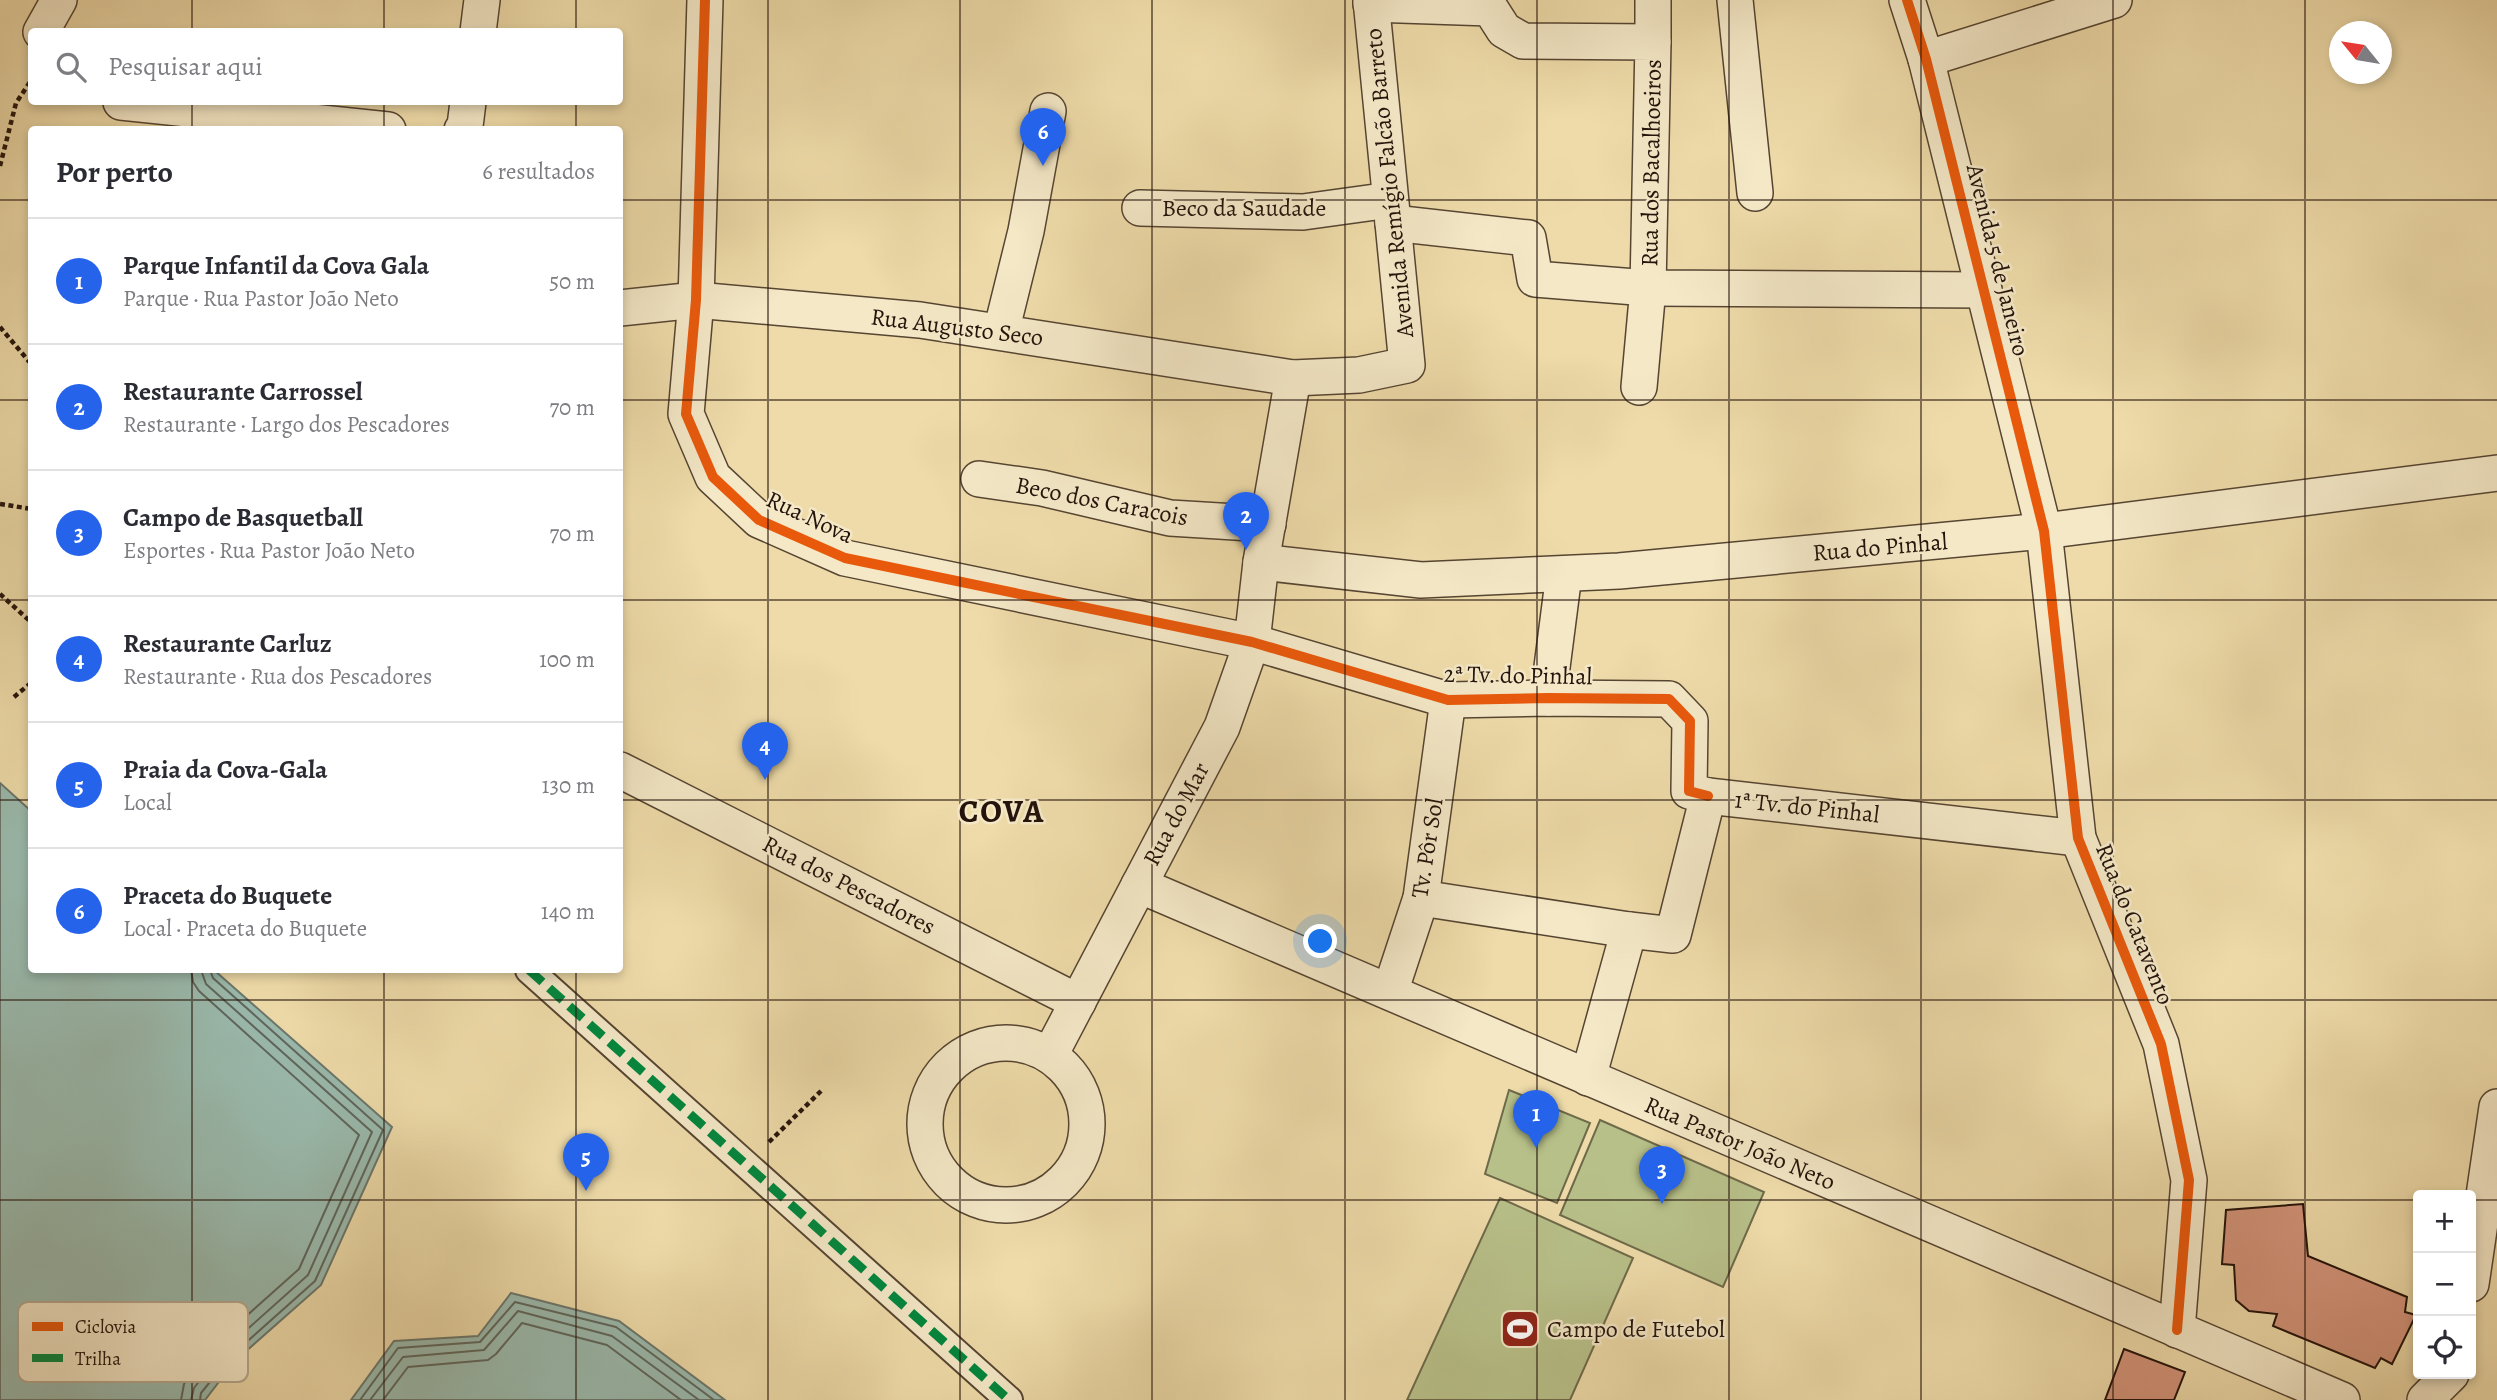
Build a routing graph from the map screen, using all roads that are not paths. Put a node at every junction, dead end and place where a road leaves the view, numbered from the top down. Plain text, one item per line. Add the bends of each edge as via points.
1 (59, 0) edge
2 (482, 0) edge
3 (705, 0) edge
4 (1653, 0) edge
5 (1735, 0) edge
6 (1907, 0) edge
7 (2114, 0) edge
8 (1371, 2) edge
9 (43, 28) edge
10 (478, 28) edge
11 (1653, 42) junction
12 (1926, 60) junction
13 (150, 105) edge
14 (468, 105) edge
15 (1048, 111) dead end
16 (350, 126) edge
17 (465, 126) edge
18 (1755, 194) dead end
19 (1140, 208) dead end
20 (1392, 211) junction
21 (1648, 288) junction
22 (1984, 290) junction
23 (696, 300) junction
24 (623, 308) edge
25 (1001, 332) junction
26 (1407, 365) joint
27 (1293, 378) junction
28 (1639, 387) dead end
29 (2497, 472) edge
30 (979, 479) dead end
31 (1268, 524) junction
32 (2044, 531) junction
33 (1261, 562) junction
34 (1564, 574) junction
35 (1252, 642) junction
36 (1548, 698) junction
37 (1448, 700) junction
38 (623, 772) edge
39 (1708, 796) junction
40 (2078, 838) junction
41 (1139, 885) junction
42 (1421, 898) junction
43 (1629, 930) junction
44 (532, 973) edge
45 (1390, 992) junction
46 (1078, 1002) junction
47 (1051, 1053) junction
48 (1588, 1077) junction
49 (2497, 1107) edge
50 (2476, 1253) edge
51 (2176, 1330) junction
52 (2446, 1379) edge
53 (1009, 1400) edge
54 (2342, 1400) edge
55 (2425, 1400) edge

1 - 9 street
2 - 10 street
3 - 23 street, Rua Nova
4 - 11 street
5 - 18 street
6 - 12 street, Avenida 5 de Janeiro
7 - 12 street
8 - 11 street, Rua dos Bacalhoeiros via 1490,8 1504,30 1523,41
8 - 20 street, Avenida Remígio Falcão Barreto
11 - 21 street, Rua dos Bacalhoeiros
12 - 22 street, Avenida 5 de Janeiro
13 - 16 street
14 - 17 street
15 - 25 street
19 - 20 street, Beco da Saudade
20 - 21 street, Beco da Saudade via 1528,238 1535,279
20 - 26 street, Avenida Remígio Falcão Barreto
21 - 22 street, Rua dos Bacalhoeiros
21 - 28 street
22 - 32 street, Avenida 5 de Janeiro
23 - 24 street, Rua Augusto Seco
23 - 25 street, Rua Augusto Seco
23 - 35 street, Rua Nova via 686,414 713,477 759,520 845,558
25 - 27 street, Rua Augusto Seco
26 - 27 street, Rua Augusto Seco via 1359,375
27 - 31 street, Rua do Mar
29 - 32 street, Rua do Pinhal
30 - 31 street, Beco dos Caracois via 1042,488 1170,518
31 - 33 street, Rua do Mar
32 - 34 street, Rua do Pinhal
32 - 40 street, Rua do Catavento
33 - 34 street, Rua do Pinhal via 1421,580
33 - 35 street, Rua do Mar
34 - 36 street
35 - 37 street, 2ª Tv. do Pinhal
35 - 41 street, Rua do Mar via 1222,727
36 - 37 street, 2ª Tv. do Pinhal
36 - 39 street, 2ª Tv. do Pinhal via 1669,699 1690,721 1689,791
37 - 42 street, Tv. Pôr Sol
38 - 46 street, Rua dos Pescadores
39 - 40 street, 1ª Tv. do Pinhal
39 - 43 street, 1ª Tv. do Pinhal via 1673,935
40 - 51 street, Rua do Catavento via 2161,1044 2189,1180
41 - 45 street, Rua Pastor João Neto
41 - 46 street, Rua do Mar
42 - 43 street
42 - 45 street, Tv. Pôr Sol
43 - 48 street
44 - 53 street
45 - 48 street, Rua Pastor João Neto
46 - 47 street, Rua do Mar
47 - 47 street via 1002,1042 974,1049 949,1064 933,1088 925,1134 933,1162 963,1194 989,1204 1016,1205 1049,1193 1070,1174 1085,1145 1088,1116 1074,1078
48 - 51 street, Rua Pastor João Neto
49 - 50 street
51 - 54 street, Rua Pastor João Neto
52 - 55 street

